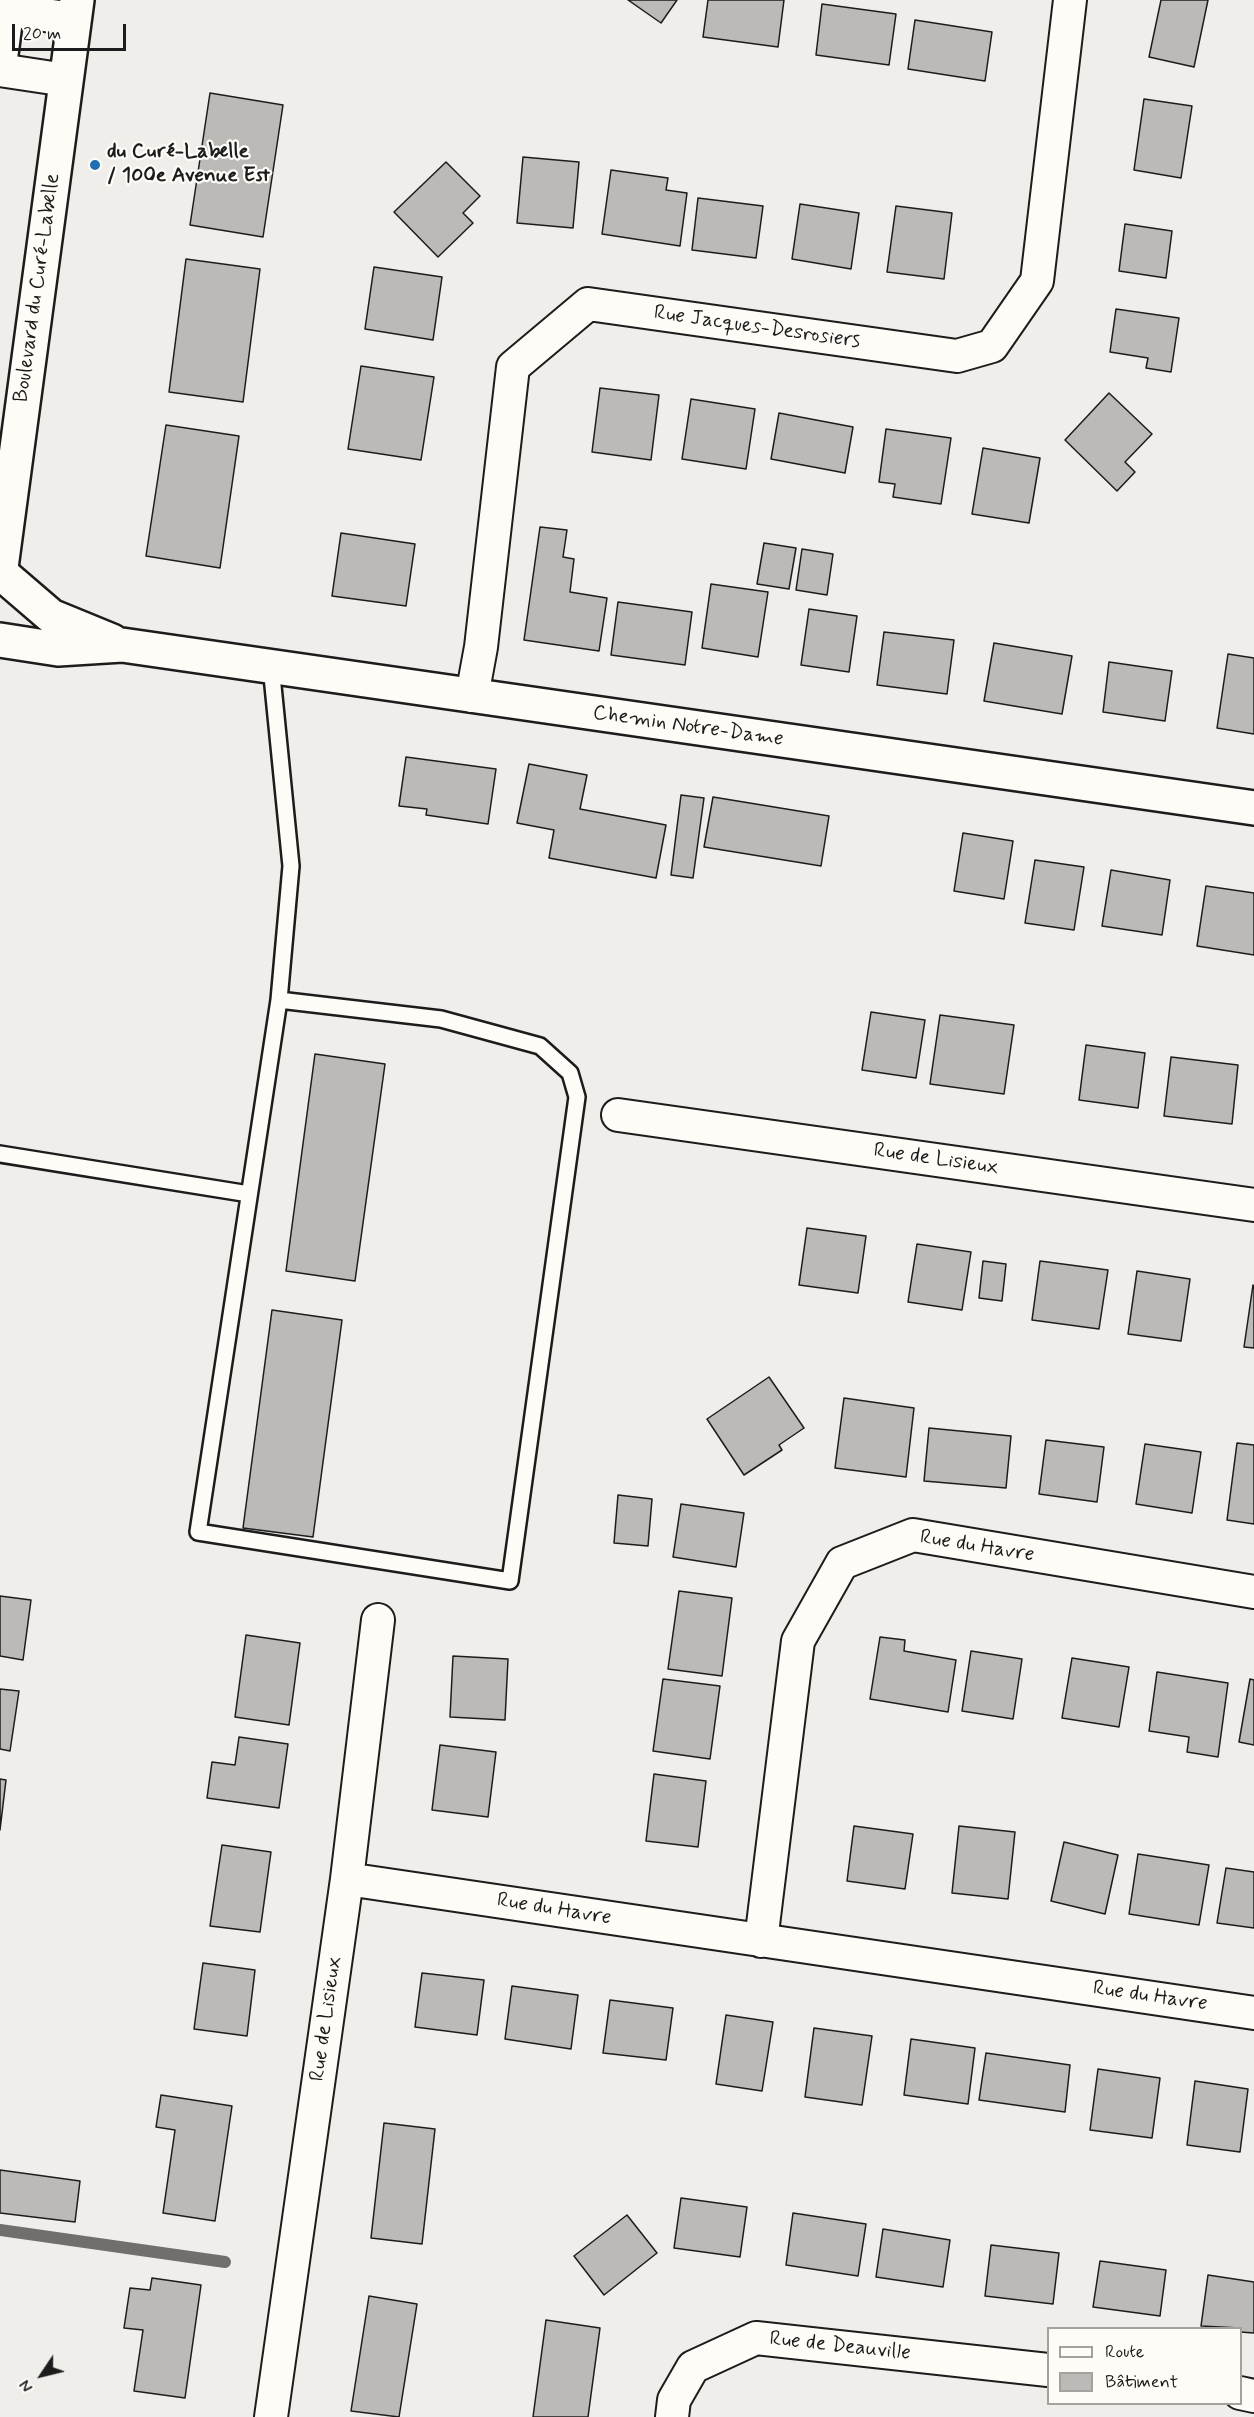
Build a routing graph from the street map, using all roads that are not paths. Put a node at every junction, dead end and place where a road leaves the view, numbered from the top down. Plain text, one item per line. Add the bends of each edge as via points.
1 (1070, 0) edge
2 (5, 6) edge
3 (75, 9) edge
4 (0, 62) edge
5 (0, 70) edge
6 (66, 80) junction
7 (0, 574) edge
8 (0, 640) edge
9 (122, 645) junction
10 (271, 666) junction
11 (472, 696) junction
12 (1254, 808) edge
13 (279, 1000) junction
14 (618, 1115) dead end
15 (0, 1154) edge
16 (249, 1194) junction
17 (1254, 1205) edge
18 (1254, 1592) edge
19 (378, 1620) dead end
20 (347, 1879) junction
21 (761, 1941) junction
22 (1254, 2013) edge
23 (1047, 2370) edge
24 (270, 2417) edge
25 (672, 2417) edge

1 - 11 street, Rue Jacques-Desrosiers via 1036,281 992,346 957,356 588,304 513,368
2 - 3 street
2 - 4 street
3 - 6 street, Boulevard du Curé-Labelle
5 - 6 street
6 - 7 street, Boulevard du Curé-Labelle
7 - 9 street, Chemin Notre-Dame via 51,616
8 - 9 street, Chemin Notre-Dame via 58,649
9 - 10 street, Chemin Notre-Dame
10 - 11 street, Chemin Notre-Dame
10 - 13 lane via 291,866
11 - 12 street, Chemin Notre-Dame
13 - 16 lane
13 - 16 lane via 441,1019 540,1046 570,1073 577,1097 510,1581 198,1532
14 - 17 street, Rue de Lisieux
15 - 16 lane
18 - 21 street, Rue du Havre via 913,1535 842,1563 798,1641
19 - 20 street, Rue de Lisieux
20 - 21 street, Rue du Havre
20 - 24 street, Rue de Lisieux
21 - 22 street, Rue du Havre
23 - 25 street, Rue de Deauville via 756,2338 693,2367 674,2400

